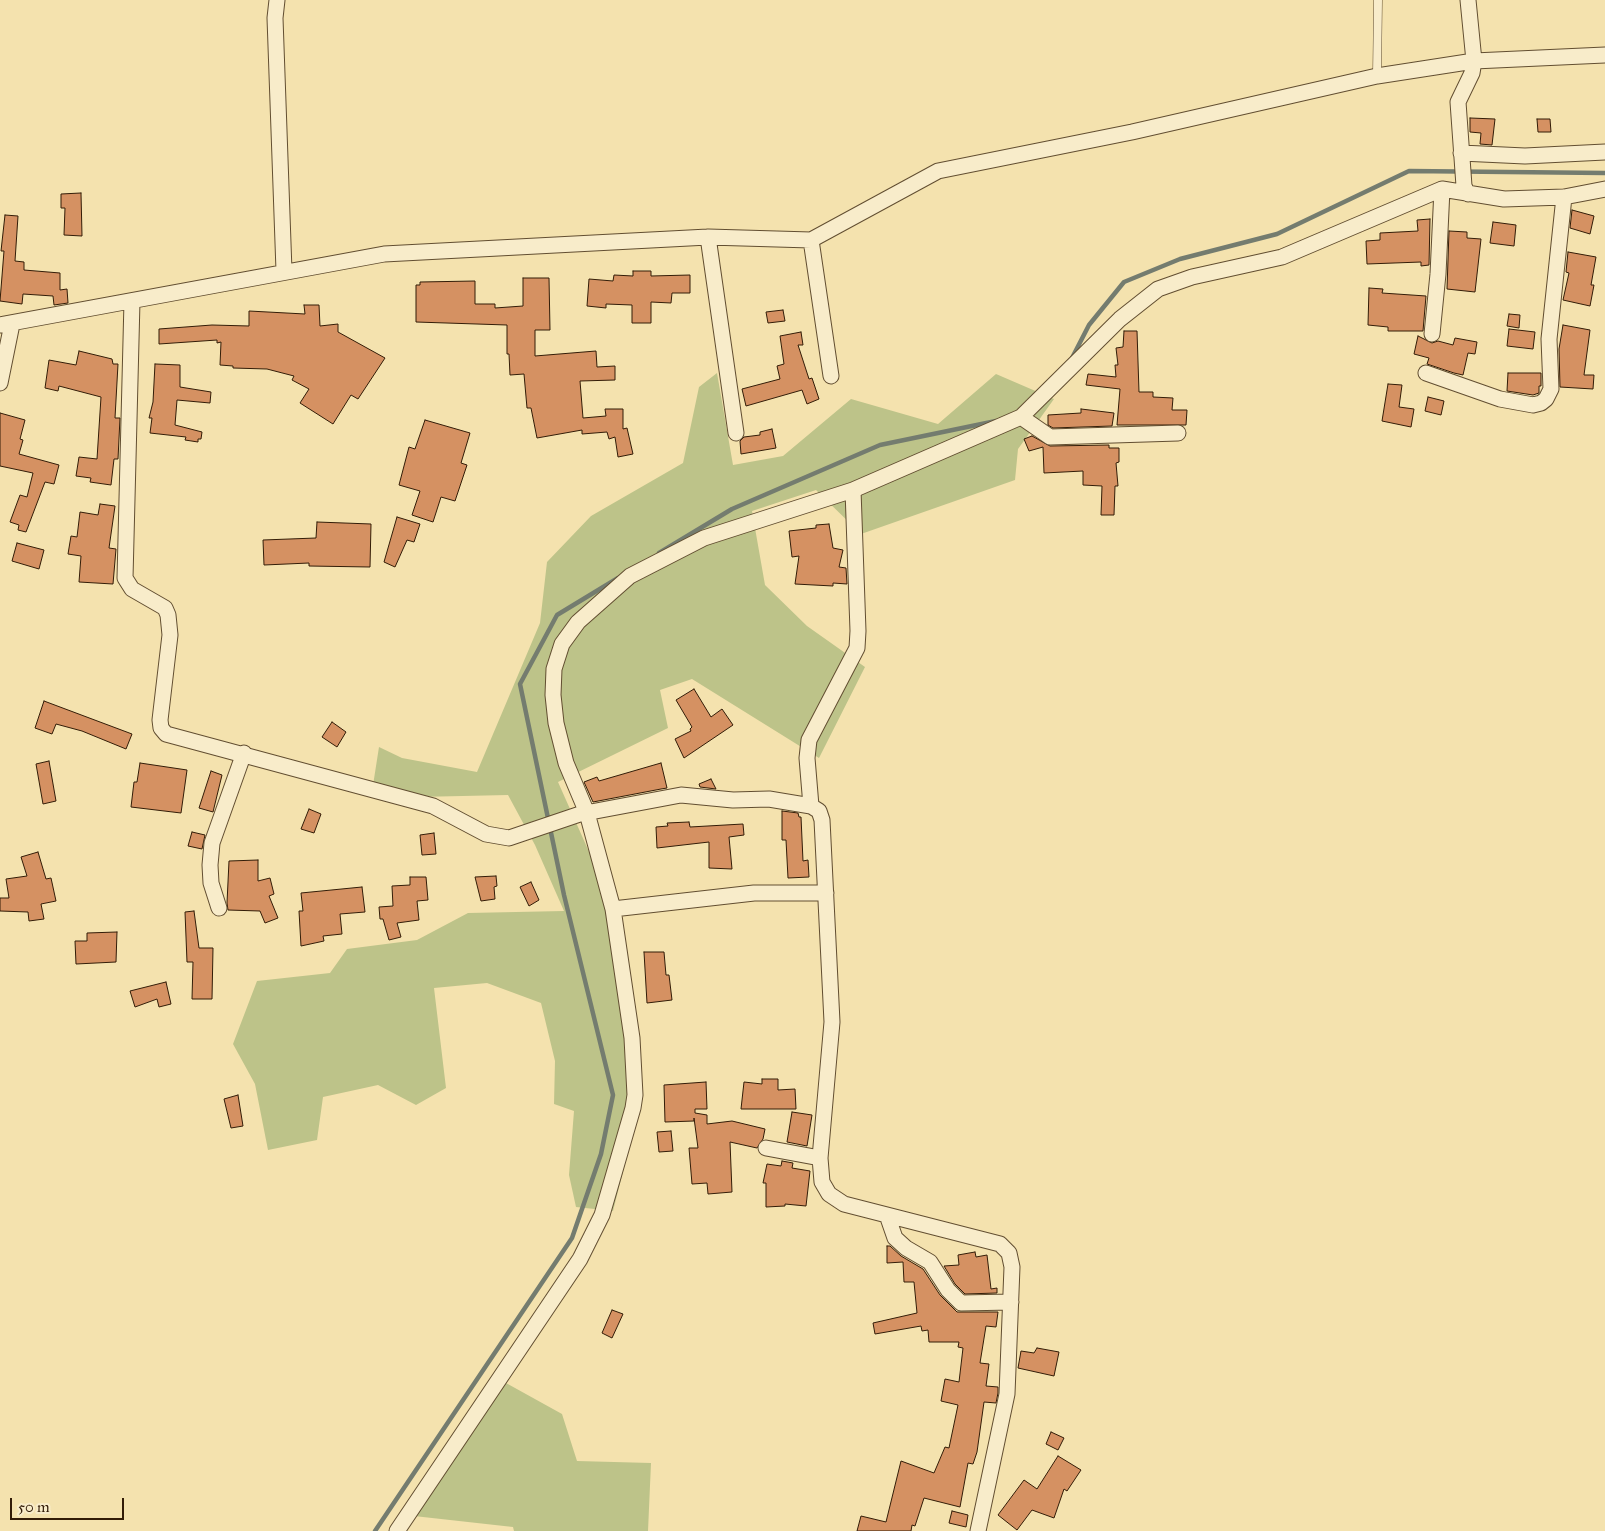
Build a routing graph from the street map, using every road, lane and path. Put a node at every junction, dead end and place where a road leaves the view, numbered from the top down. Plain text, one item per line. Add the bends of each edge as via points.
1 (277, 0) edge
2 (1378, 0) edge
3 (1468, 0) edge
4 (1605, 55) edge
5 (1474, 61) junction
6 (1377, 76) junction
7 (1605, 152) edge
8 (1461, 156) junction
9 (1442, 189) junction
10 (1605, 189) edge
11 (1466, 190) junction
12 (1564, 197) junction
13 (708, 237) junction
14 (811, 240) junction
15 (284, 271) junction
16 (132, 301) junction
17 (6, 325) edge
18 (1432, 334) dead end
19 (1426, 373) dead end
20 (831, 376) dead end
21 (0, 383) edge
22 (1021, 417) junction
23 (736, 433) dead end
24 (1178, 433) dead end
25 (853, 490) junction
26 (244, 753) junction
27 (812, 806) junction
28 (584, 813) junction
29 (826, 893) junction
30 (219, 908) dead end
31 (613, 908) junction
32 (766, 1148) dead end
33 (820, 1158) junction
34 (887, 1215) junction
35 (1010, 1302) junction
36 (396, 1531) edge
37 (978, 1531) edge

1 - 15 street
2 - 6 lane
3 - 5 street
4 - 5 street
5 - 6 street
5 - 8 street via 1458,102
6 - 14 street via 1132,132 938,171
7 - 8 street
8 - 11 street
9 - 11 street
9 - 18 street
9 - 22 street via 1282,257 1192,277 1158,289 1120,318
10 - 12 street
11 - 12 street via 1504,199
12 - 19 street via 1549,338 1551,390 1546,399 1533,405 1500,399
13 - 14 street
13 - 15 street via 408,252
13 - 23 street
14 - 20 street
15 - 16 street
16 - 17 street
16 - 26 street via 124,567 128,584 165,608 170,623 161,728 166,734
17 - 21 street
22 - 24 street via 1050,437
22 - 25 street
25 - 27 street via 857,648 809,740 807,758
25 - 28 street via 704,538 630,576 578,622 562,644 554,669 553,695 566,763
26 - 28 street via 433,806 486,834 509,838
26 - 30 street via 212,843 211,883
27 - 28 street via 769,799 732,800 681,795
27 - 29 street via 819,811 822,820
28 - 31 street
29 - 31 street via 754,893
29 - 33 street via 832,1022
31 - 36 street via 632,1038 635,1095 602,1215 580,1259
32 - 33 street
33 - 34 street via 822,1182 835,1199
34 - 35 street via 895,1238 930,1262 948,1290 962,1303
34 - 35 street via 1000,1244 1009,1254 1012,1267
35 - 37 street via 1007,1394

